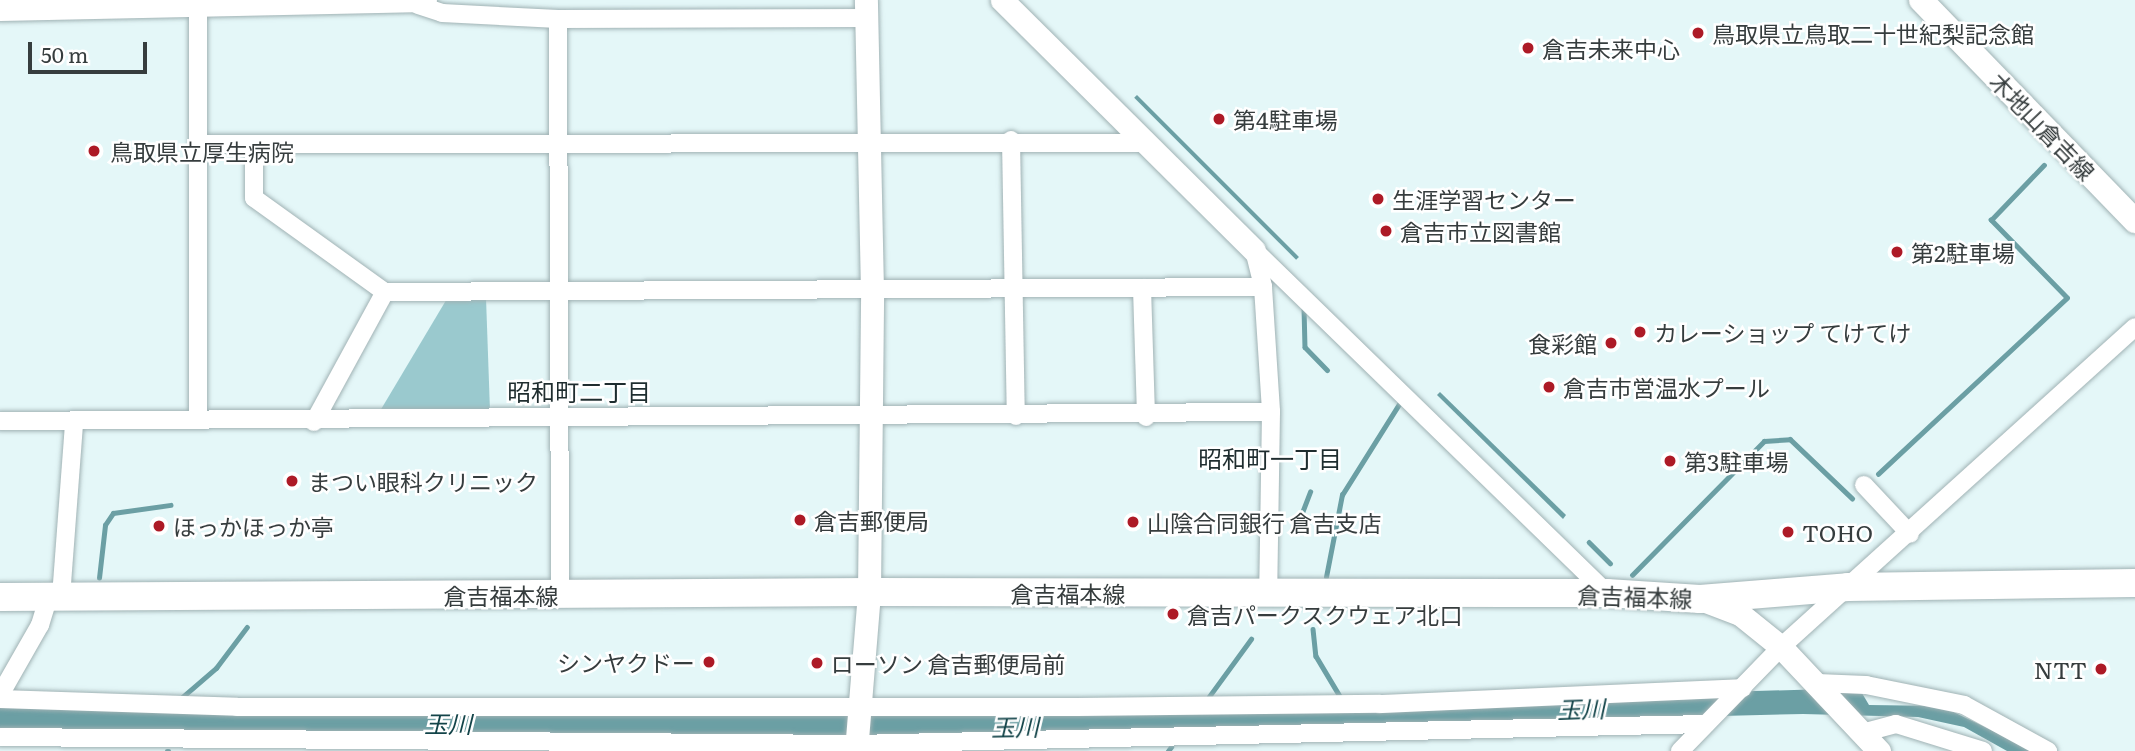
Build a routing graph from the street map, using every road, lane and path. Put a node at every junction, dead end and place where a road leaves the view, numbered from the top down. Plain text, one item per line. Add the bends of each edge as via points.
1 (1002, 0) edge
2 (1921, 0) edge
3 (316, 3) edge
4 (422, 3) edge
5 (193, 4) edge
6 (707, 7) edge
7 (0, 9) edge
8 (866, 9) edge
9 (558, 19) junction
10 (1011, 140) junction
11 (869, 142) junction
12 (1146, 143) junction
13 (199, 144) junction
14 (254, 145) junction
15 (562, 146) junction
16 (2135, 221) edge
17 (1254, 250) junction
18 (1263, 287) junction
19 (561, 288) junction
20 (1142, 288) junction
21 (1014, 289) junction
22 (872, 291) junction
23 (385, 292) junction
24 (2135, 327) edge
25 (1271, 412) junction
26 (871, 416) junction
27 (1016, 416) junction
28 (561, 417) junction
29 (1146, 417) junction
30 (198, 419) junction
31 (0, 421) edge
32 (314, 422) junction
33 (74, 423) junction
34 (1864, 485) dead end
35 (1910, 534) junction
36 (2135, 583) edge
37 (1848, 587) junction
38 (869, 592) junction
39 (1607, 593) junction
40 (1268, 594) junction
41 (560, 595) junction
42 (55, 596) junction
43 (0, 597) edge
44 (1700, 598) junction
45 (1781, 647) junction
46 (1819, 685) junction
47 (1742, 689) junction
48 (0, 697) edge
49 (861, 705) junction
50 (1709, 722) junction
51 (1858, 729) junction
52 (0, 737) edge
53 (856, 748) edge
54 (1680, 751) edge
55 (1879, 751) edge
56 (1983, 751) edge
57 (2048, 751) edge

1 - 12 street
2 - 16 main road, 木地山倉吉線
3 - 4 street
3 - 5 street
4 - 9 street via 442,13
5 - 7 street
5 - 13 street
6 - 8 street
6 - 9 street
8 - 11 street
9 - 15 street
10 - 11 street
10 - 12 street
10 - 21 street
11 - 15 street
11 - 22 street
12 - 17 street
13 - 14 street
13 - 30 street
14 - 15 street
14 - 23 street via 254,198
15 - 19 street
17 - 18 street
17 - 39 street
18 - 20 street
18 - 25 street
19 - 22 street
19 - 23 street
19 - 28 street
20 - 21 street
20 - 29 street
21 - 22 street
21 - 27 street
22 - 26 street
23 - 32 street
24 - 35 street
25 - 29 street
25 - 40 street
26 - 27 street
26 - 28 street
26 - 38 street
27 - 29 street
28 - 32 street
28 - 41 street
30 - 32 street
30 - 33 street
31 - 33 street
33 - 42 street
34 - 35 street
35 - 37 street
36 - 37 main road, 倉吉福本線
37 - 44 main road, 倉吉福本線
37 - 45 street
38 - 40 main road, 倉吉福本線
38 - 41 main road, 倉吉福本線
38 - 49 street
39 - 40 main road, 倉吉福本線
39 - 44 main road, 倉吉福本線
41 - 42 main road, 倉吉福本線
42 - 43 main road, 倉吉福本線
42 - 48 street
44 - 45 street via 1740,614
45 - 46 street
45 - 47 street
46 - 51 street
46 - 57 street via 1866,685 1964,705
47 - 49 street via 1380,704
47 - 50 street
48 - 49 street via 263,707
49 - 53 street
50 - 53 street
50 - 54 street
51 - 55 street
51 - 56 street via 1896,724
52 - 53 street

